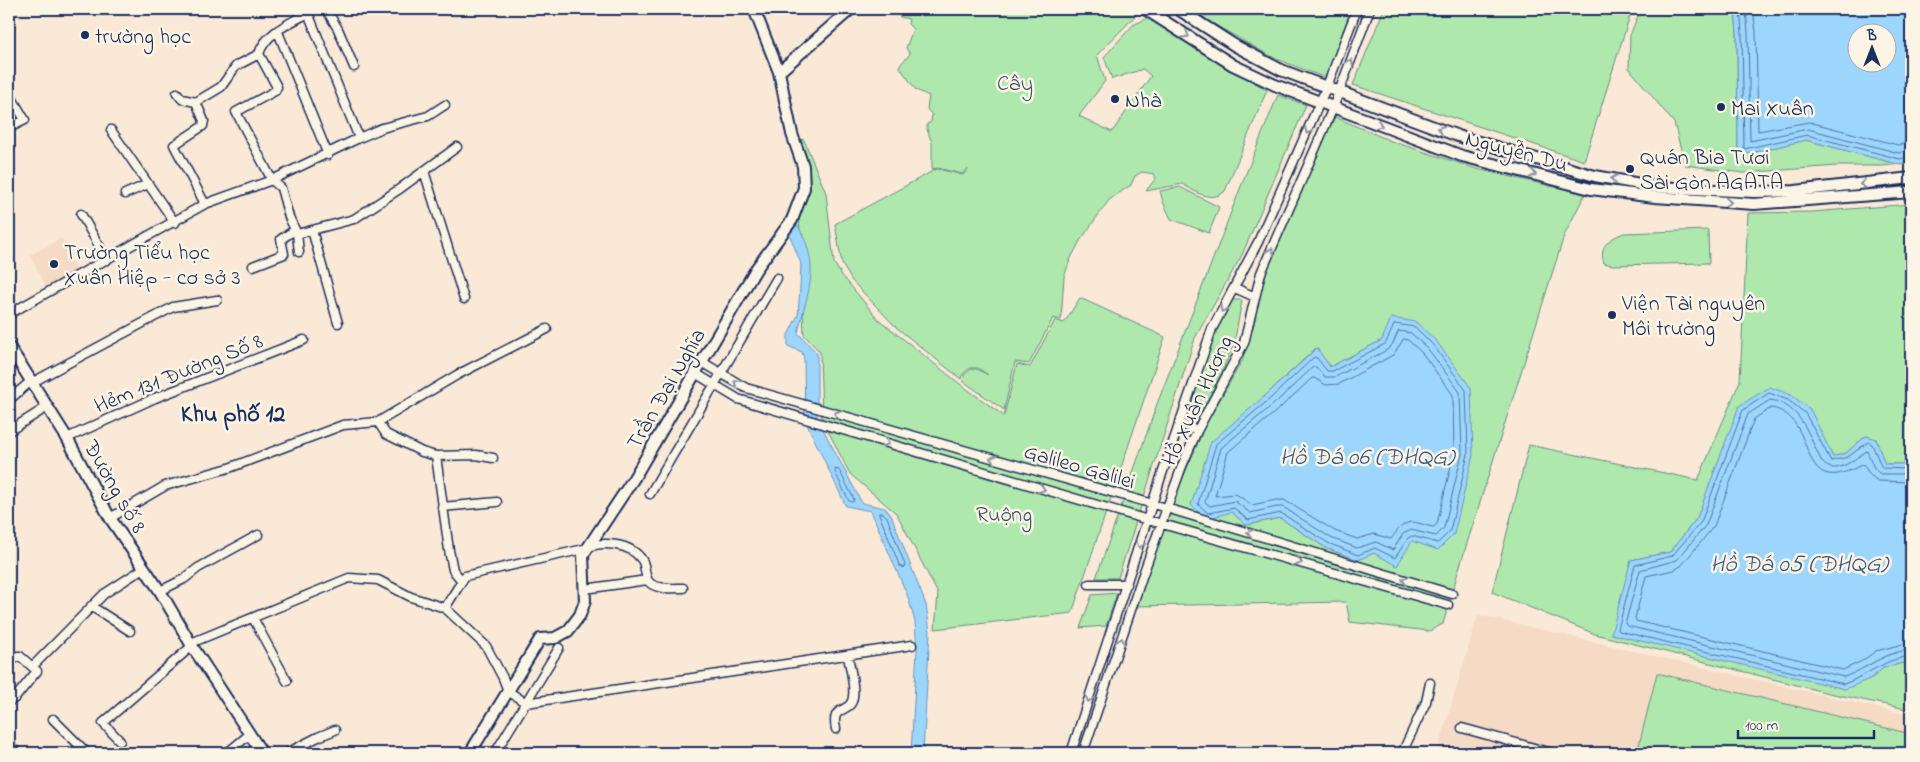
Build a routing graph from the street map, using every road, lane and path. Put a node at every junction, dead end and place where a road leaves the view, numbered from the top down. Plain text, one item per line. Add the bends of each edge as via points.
1 (326, 9) edge
2 (754, 9) edge
3 (851, 9) edge
4 (1145, 9) edge
5 (1178, 9) edge
6 (1356, 9) edge
7 (1370, 9) edge
8 (309, 11) edge
9 (278, 32) junction
10 (259, 54) junction
11 (354, 67) dead end
12 (1281, 70) junction
13 (779, 72) junction
14 (1275, 85) junction
15 (1327, 86) junction
16 (9, 92) edge
17 (177, 92) dead end
18 (1339, 92) junction
19 (196, 102) junction
20 (1320, 102) junction
21 (445, 105) dead end
22 (1333, 108) junction
23 (9, 128) edge
24 (111, 130) dead end
25 (359, 138) junction
26 (457, 147) dead end
27 (328, 155) junction
28 (424, 171) junction
29 (1595, 176) junction
30 (1911, 178) edge
31 (272, 180) junction
32 (148, 184) junction
33 (1591, 189) junction
34 (1911, 192) edge
35 (125, 194) dead end
36 (205, 204) junction
37 (81, 214) dead end
38 (175, 222) junction
39 (312, 230) junction
40 (296, 232) junction
41 (299, 252) dead end
42 (107, 260) junction
43 (253, 266) dead end
44 (776, 278) dead end
45 (1235, 288) junction
46 (1255, 297) junction
47 (464, 299) dead end
48 (218, 300) dead end
49 (9, 314) edge
50 (338, 323) dead end
51 (547, 329) dead end
52 (304, 340) dead end
53 (9, 348) edge
54 (702, 362) junction
55 (695, 373) junction
56 (720, 373) junction
57 (32, 382) junction
58 (714, 384) junction
59 (756, 391) junction
60 (9, 400) edge
61 (752, 403) junction
62 (47, 407) junction
63 (378, 422) junction
64 (1179, 423) junction
65 (9, 431) edge
66 (1198, 431) junction
67 (67, 438) junction
68 (436, 456) junction
69 (493, 458) dead end
70 (650, 494) dead end
71 (497, 502) dead end
72 (1153, 504) junction
73 (442, 507) junction
74 (1167, 508) junction
75 (110, 518) junction
76 (1148, 520) junction
77 (1161, 524) junction
78 (258, 534) dead end
79 (590, 546) junction
80 (144, 568) junction
81 (648, 580) junction
82 (462, 581) junction
83 (1089, 584) dead end
84 (1128, 584) junction
85 (683, 588) dead end
86 (585, 589) junction
87 (160, 592) junction
88 (1452, 594) dead end
89 (1448, 605) dead end
90 (91, 606) junction
91 (445, 608) junction
92 (253, 618) junction
93 (130, 631) dead end
94 (192, 645) junction
95 (912, 645) dead end
96 (559, 648) dead end
97 (848, 656) junction
98 (9, 664) edge
99 (33, 666) junction
100 (287, 681) dead end
101 (1430, 683) dead end
102 (508, 691) junction
103 (9, 702) edge
104 (526, 703) junction
105 (53, 719) dead end
106 (836, 728) dead end
107 (1462, 728) dead end
108 (335, 730) dead end
109 (250, 734) junction
110 (120, 741) dead end
111 (9, 747) edge
112 (19, 753) edge
113 (87, 753) edge
114 (227, 753) edge
115 (262, 753) edge
116 (287, 753) edge
117 (470, 753) edge
118 (495, 753) edge
119 (1071, 753) edge
120 (1083, 753) edge
121 (1402, 753) edge
122 (1552, 753) edge

1 - 11 street
2 - 13 street, Trần Đại Nghĩa
3 - 13 street
4 -> 14 street, Nguyễn Du via 1233,65
5 - 12 street, Nguyễn Du
6 - 15 street, Hồ Xuân Hương
18 -> 7 street, Hồ Xuân Hương
8 - 9 street
8 - 25 street
9 - 10 street via 269,36
9 - 27 street
10 - 19 street via 236,66 221,87
10 - 31 street via 277,87 236,112
12 - 14 street
12 - 15 street, Nguyễn Du
13 - 54 street, Trần Đại Nghĩa via 792,134 803,166 804,188 792,220 756,269
14 - 20 street, Nguyễn Du
15 - 18 street, Nguyễn Du
15 - 20 street, Hồ Xuân Hương
16 - 23 street via 25,120
17 - 19 street via 182,99
18 - 22 street, Hồ Xuân Hương
29 -> 18 street, Nguyễn Du via 1458,136
19 - 36 street via 203,126 174,145
20 - 22 street, Nguyễn Du
20 -> 45 street, Hồ Xuân Hương
21 - 25 street via 428,116 382,128
22 -> 33 street, Nguyễn Du via 1462,156
46 -> 22 street, Hồ Xuân Hương via 1261,274
24 - 32 street
25 - 27 street
26 - 28 street
27 - 31 street
28 - 39 street via 354,219
28 - 47 street
30 -> 29 street, Nguyễn Du via 1795,191 1754,192 1657,187
29 - 33 street
31 - 36 street
31 - 40 street via 281,188
32 - 35 street
32 - 38 street
33 -> 34 street, Nguyễn Du via 1754,204
36 - 38 street
37 - 42 street
38 - 42 street
39 - 40 street
39 - 50 street
40 - 41 street
40 - 43 street via 281,239 284,254
42 - 49 street
44 - 56 street
45 - 46 street
45 -> 64 street, Hồ Xuân Hương via 1212,330
46 - 66 street, Hồ Xuân Hương via 1244,343
48 - 57 street via 173,307
51 - 63 street via 457,375
52 - 67 street, Hẻm 131 Đường Số 8 via 155,398
53 - 57 street, Đường số 8
54 - 55 street, Trần Đại Nghĩa
54 - 56 street, Galileo Galilei
55 - 58 street, Galileo Galilei
55 - 79 street, Trần Đại Nghĩa
56 - 58 street
59 -> 56 street, Galileo Galilei
57 - 60 street
57 - 62 street, Đường số 8
58 - 61 street, Galileo Galilei via 738,399
58 - 70 street
59 - 61 street
72 -> 59 street, Galileo Galilei
61 -> 76 street, Galileo Galilei
62 - 65 street
62 - 67 street, Đường số 8
63 - 68 street via 386,434 407,446
63 - 75 street via 343,425 228,468 165,486
64 - 66 street
64 - 72 street, Hồ Xuân Hương
66 - 74 street, Hồ Xuân Hương
67 - 75 street, Đường số 8
68 - 69 street
68 - 73 street
71 - 73 street
72 - 74 street, Galileo Galilei
72 - 76 street, Hồ Xuân Hương
73 - 82 street via 453,570
74 - 77 street, Hồ Xuân Hương
88 -> 74 street, Galileo Galilei
75 - 80 street, Đường số 8
76 - 77 street, Galileo Galilei
76 -> 84 street, Hồ Xuân Hương
77 -> 89 street, Galileo Galilei
120 -> 77 street, Hồ Xuân Hương
78 - 87 street
79 - 81 street via 621,546 633,552 643,563
79 - 82 street via 465,576
79 - 86 street, Trần Đại Nghĩa via 583,555
80 - 87 street, Đường số 8
80 - 90 street via 106,592
81 - 85 street via 654,586
81 - 86 street
82 - 91 street
83 - 84 street
84 -> 119 street, Hồ Xuân Hương
86 - 102 street, Trần Đại Nghĩa via 580,615 568,631 555,638 540,639
87 - 94 street, Đường số 8
90 - 93 street
90 - 99 street
91 - 92 street via 411,597 378,580 349,578
91 - 102 street via 486,646
92 - 94 street
92 - 100 street
94 - 109 street
94 - 110 street via 103,723
95 - 97 street
96 - 104 street
97 - 104 street
97 - 106 street via 853,697 849,705 835,714
98 - 99 street via 18,656
99 - 103 street via 37,673
101 - 121 street via 1426,702
102 - 104 street
102 - 117 street, Trần Đại Nghĩa
104 - 118 street
105 - 113 street
107 - 122 street
108 - 116 street
109 - 114 street
109 - 115 street
111 - 112 street

